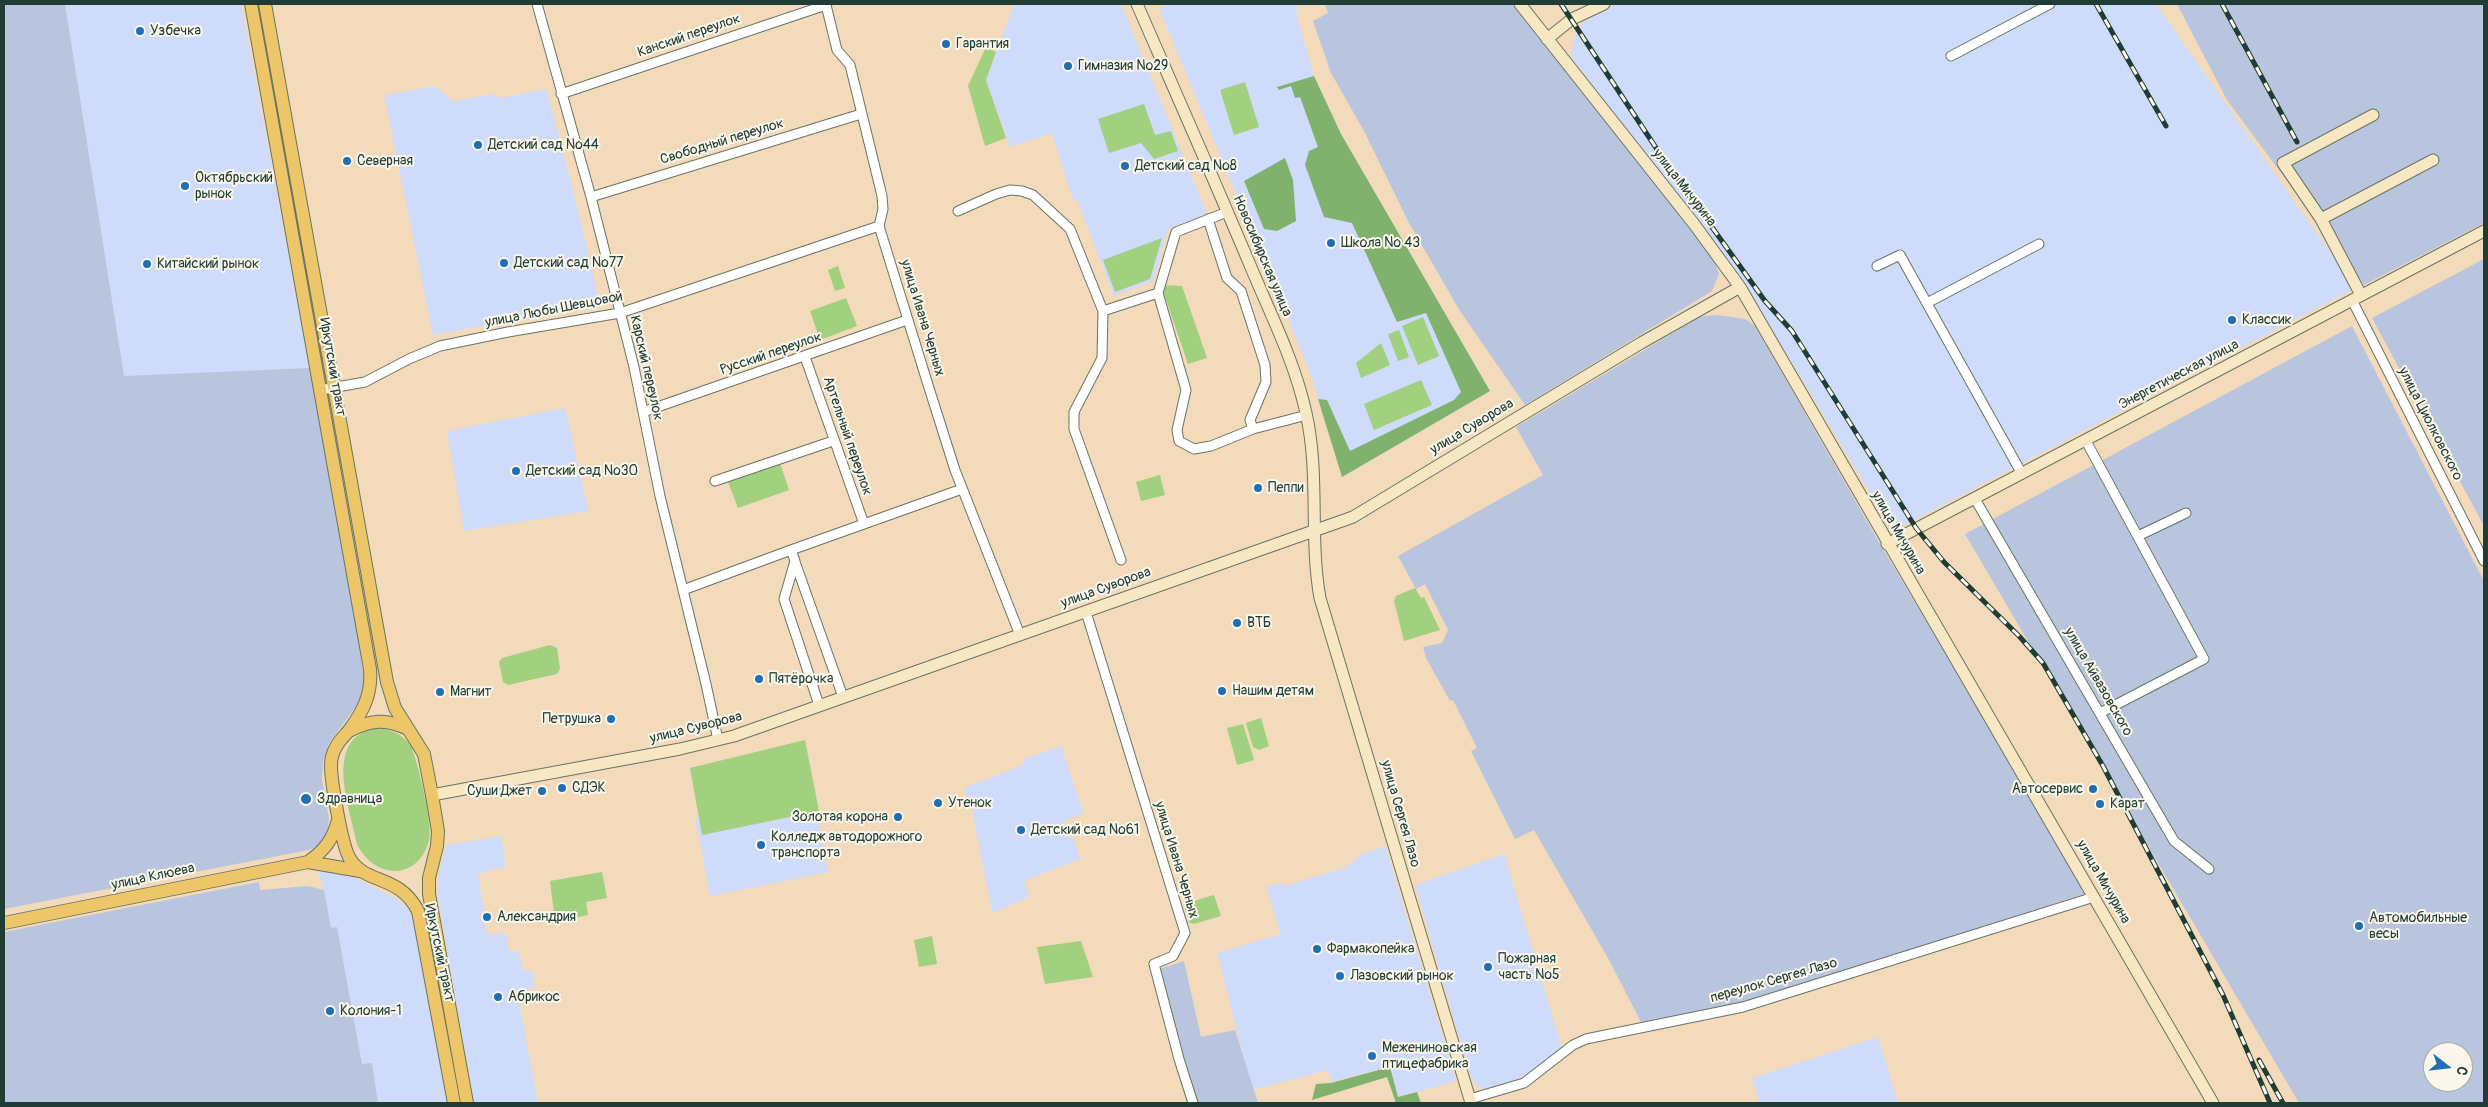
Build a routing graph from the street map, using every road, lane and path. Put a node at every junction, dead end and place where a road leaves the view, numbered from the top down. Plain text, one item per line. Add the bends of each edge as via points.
1 (251, 4) edge
2 (265, 4) edge
3 (537, 4) edge
4 (1137, 4) edge
5 (1520, 4) edge
6 (1604, 4) edge
7 (2050, 4) edge
8 (826, 5) edge
9 (1547, 39) junction
10 (1951, 56) dead end
11 (561, 94) junction
12 (861, 114) junction
13 (2373, 115) dead end
14 (2433, 160) dead end
15 (591, 197) junction
16 (958, 211) dead end
17 (1227, 212) junction
18 (1208, 219) junction
19 (2321, 220) junction
20 (879, 226) junction
21 (2484, 231) edge
22 (2039, 244) dead end
23 (1878, 266) dead end
24 (1740, 287) junction
25 (1158, 293) junction
26 (2356, 297) junction
27 (1927, 303) junction
28 (1103, 311) junction
29 (620, 313) junction
30 (908, 320) junction
31 (805, 357) junction
32 (335, 387) junction
33 (320, 390) junction
34 (642, 412) junction
35 (1307, 415) junction
36 (1253, 429) junction
37 (833, 441) junction
38 (2086, 441) junction
39 (2022, 474) junction
40 (715, 481) dead end
41 (962, 489) junction
42 (1975, 499) junction
43 (2186, 513) dead end
44 (864, 524) junction
45 (1314, 530) junction
46 (2138, 536) junction
47 (1887, 544) junction
48 (791, 550) junction
49 (1121, 560) dead end
50 (795, 561) junction
51 (2484, 562) edge
52 (683, 590) junction
53 (1086, 612) junction
54 (1020, 635) junction
55 (843, 697) junction
56 (819, 705) junction
57 (2100, 713) junction
58 (349, 731) junction
59 (410, 731) junction
60 (718, 740) junction
61 (432, 795) junction
62 (339, 815) junction
63 (308, 862) junction
64 (2209, 869) dead end
65 (363, 872) junction
66 (2094, 897) junction
67 (4, 923) edge
68 (1471, 1101) edge
69 (454, 1103) edge
70 (467, 1103) edge
71 (1193, 1103) edge
72 (2213, 1103) edge

1 - 33 main road, Иркутский тракт
2 - 32 main road, Иркутский тракт
3 - 11 street, Карский переулок
4 - 17 street, Новосибирская улица
5 - 9 street, улица Мичурина
6 - 9 street via 1572,19
7 - 10 street
8 - 11 street, Канский переулок
8 - 12 street, улица Ивана Черных via 837,50 850,65 860,97
9 - 24 street, улица Мичурина
11 - 15 street, Карский переулок
12 - 15 street, Свободный переулок
12 - 20 street, улица Ивана Черных via 882,196
13 - 19 street via 2283,164
14 - 19 street
15 - 29 street, Карский переулок
16 - 28 street via 1010,190 1033,195 1070,229
17 - 18 street
17 - 35 street, Новосибирская улица via 1298,382
18 - 25 street via 1176,232
18 - 36 street via 1227,278 1241,291 1265,365 1266,382 1250,420
19 - 26 street
20 - 29 street, улица Любы Шевцовой
20 - 30 street, улица Ивана Черных
21 - 26 street, Энергетическая улица
22 - 27 street
23 - 27 street via 1900,255
24 - 45 street, улица Суворова via 1352,517
24 - 47 street, улица Мичурина
25 - 28 street
25 - 36 street via 1186,390 1177,430 1179,441 1194,449
26 - 38 street, Энергетическая улица
26 - 51 street, улица Циолковского
27 - 39 street
28 - 49 street via 1102,358 1074,412 1074,429
29 - 32 street, улица Любы Шевцовой via 440,346 365,382
29 - 34 street, Карский переулок
30 - 31 street, Русский переулок
30 - 41 street, улица Ивана Черных
31 - 34 street, Русский переулок
31 - 37 street, Артельный переулок
32 - 33 street, улица Любы Шевцовой
32 - 59 main road, Иркутский тракт via 386,682 395,708
33 - 58 main road, Иркутский тракт via 370,669 371,686 366,704
34 - 52 street, Карский переулок
35 - 36 street
35 - 45 street, Новосибирская улица via 1314,480
37 - 40 street
37 - 44 street, Артельный переулок
38 - 39 street, Энергетическая улица
38 - 46 street
39 - 42 street, Энергетическая улица
41 - 44 street
41 - 54 street, улица Ивана Черных
42 - 47 street, Энергетическая улица
42 - 57 street, улица Айвазовского
43 - 46 street
44 - 48 street
45 - 53 street, улица Суворова
45 - 68 street, улица Сергея Лазо via 1315,573 1320,598
46 - 57 street via 2204,659
47 - 66 street, улица Мичурина
48 - 50 street
48 - 52 street
50 - 55 street
50 - 56 street via 784,599
52 - 60 street, Карский переулок
53 - 54 street, улица Суворова
53 - 71 street, улица Ивана Черных via 1184,933 1173,956 1154,964
54 - 55 street, улица Суворова
55 - 56 street, улица Суворова
56 - 60 street, улица Суворова
57 - 64 street, улица Айвазовского via 2174,841
58 - 59 main road via 379,720 394,722
58 - 62 main road, Иркутский тракт via 336,747 331,764
59 - 61 main road, Иркутский тракт via 424,754
60 - 61 street, улица Суворова
61 - 70 main road, Иркутский тракт via 438,831 428,878 429,894
62 - 63 main road via 332,840
62 - 65 main road, Иркутский тракт via 347,852 354,865
63 - 65 main road, улица Клюева
63 - 67 main road, улица Клюева
65 - 69 main road, Иркутский тракт via 401,889 418,911
66 - 68 street, переулок Сергея Лазо via 1743,1007 1586,1038 1573,1044 1524,1083
66 - 72 street, улица Мичурина

